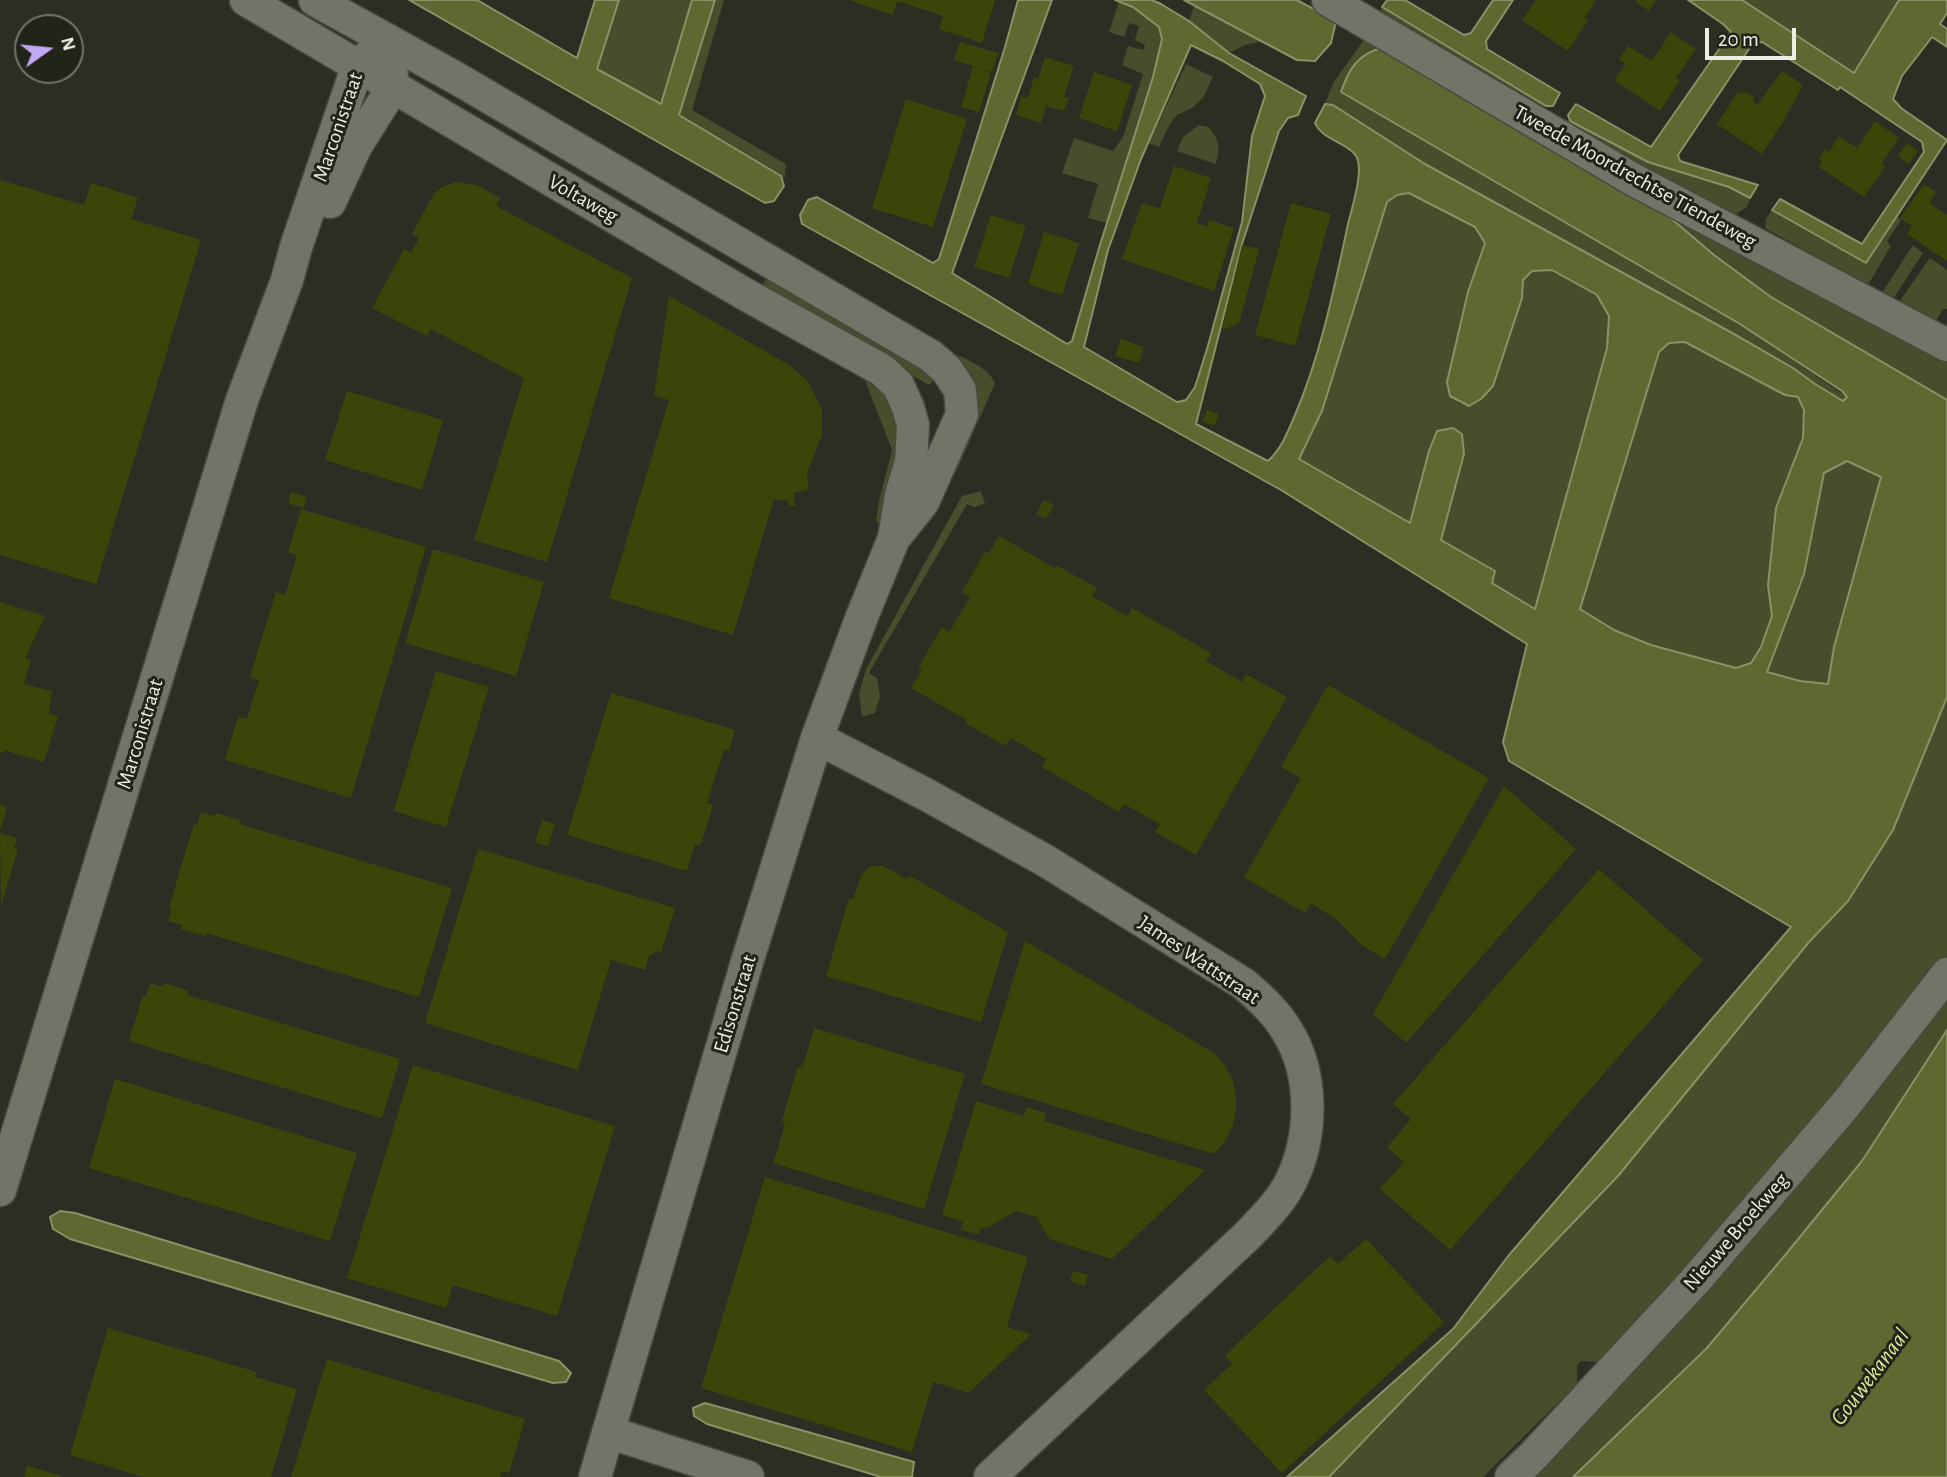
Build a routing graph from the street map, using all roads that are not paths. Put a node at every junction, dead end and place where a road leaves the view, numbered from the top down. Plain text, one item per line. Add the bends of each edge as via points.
1 (246, 0) edge
2 (315, 0) edge
3 (1328, 0) edge
4 (388, 40) junction
5 (358, 65) junction
6 (393, 87) junction
7 (287, 280) junction
8 (1947, 345) edge
9 (908, 407) joint
10 (962, 414) joint
11 (894, 538) junction
12 (817, 738) junction
13 (1947, 974) edge
14 (0, 1190) edge
15 (608, 1432) junction
16 (595, 1477) edge
17 (748, 1477) edge
18 (990, 1477) edge
19 (1511, 1477) edge

1 - 5 street, Voltaweg
2 - 4 street, Voltaweg
3 - 8 street, Tweede Moordrechtse Tiendeweg via 1634,180
4 - 5 street, Marconistraat
4 - 6 street, Marconistraat
4 - 10 street, Voltaweg via 931,356 960,390
5 - 6 street, Voltaweg
5 - 7 street, Marconistraat
6 - 7 street, Marconistraat via 356,146 307,252
6 - 9 street, Voltaweg via 882,370 898,385
7 - 14 street, Marconistraat via 242,400
9 - 11 street, Edisonstraat via 912,453
10 - 11 street, Edisonstraat via 923,502
11 - 12 street, Edisonstraat
12 - 15 street, Edisonstraat
12 - 18 street, James Wattstraat via 1046,860 1244,984 1270,1007 1300,1059 1307,1093 1302,1154 1273,1208
13 - 19 street, Nieuwe Broekweg via 1846,1104 1695,1282
15 - 16 street, Edisonstraat
15 - 17 street

